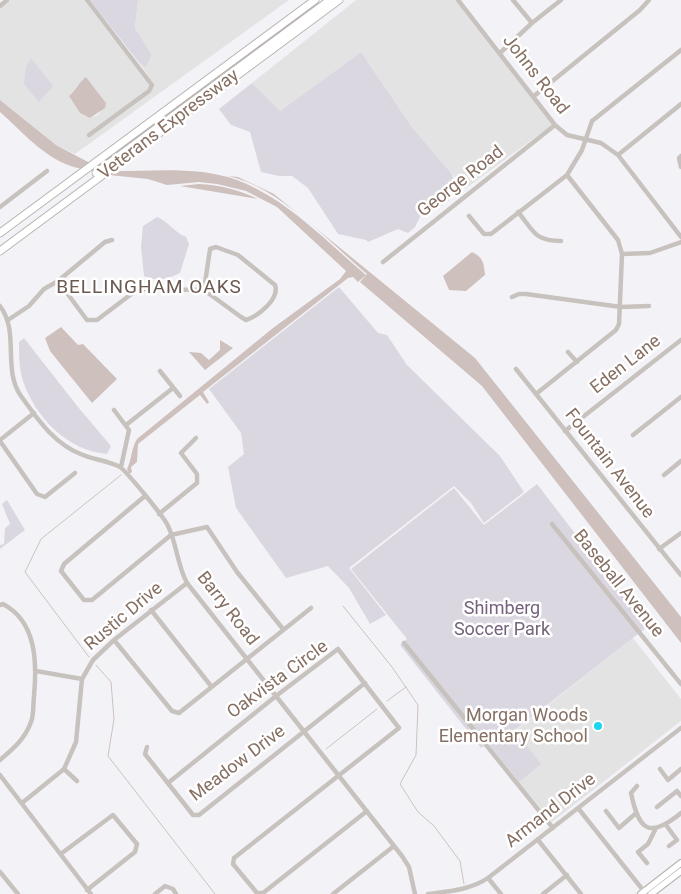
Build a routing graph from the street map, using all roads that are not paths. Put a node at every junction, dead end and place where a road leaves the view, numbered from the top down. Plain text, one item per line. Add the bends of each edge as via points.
1 (7, 0) edge
2 (87, 0) edge
3 (316, 0) edge
4 (330, 0) edge
5 (339, 0) edge
6 (458, 0) edge
7 (513, 0) edge
8 (561, 0) edge
9 (649, 0) edge
10 (0, 6) edge
11 (532, 23) junction
12 (681, 50) edge
13 (500, 53) junction
14 (534, 96) junction
15 (681, 104) edge
16 (555, 125) junction
17 (89, 134) dead end
18 (584, 139) junction
19 (618, 155) junction
20 (681, 156) edge
21 (116, 162) junction
22 (681, 167) edge
23 (47, 171) dead end
24 (567, 175) junction
25 (90, 181) junction
26 (49, 197) junction
27 (0, 207) edge
28 (518, 212) junction
29 (469, 216) dead end
30 (0, 233) edge
31 (681, 237) edge
32 (0, 238) edge
33 (112, 240) dead end
34 (561, 241) dead end
35 (681, 242) edge
36 (0, 245) edge
37 (0, 251) edge
38 (622, 254) junction
39 (383, 262) dead end
40 (58, 281) junction
41 (204, 290) junction
42 (512, 297) dead end
43 (0, 306) edge
44 (649, 306) dead end
45 (621, 307) junction
46 (8, 320) junction
47 (681, 340) edge
48 (568, 352) dead end
49 (577, 362) junction
50 (516, 369) dead end
51 (160, 371) dead end
52 (173, 388) junction
53 (536, 394) junction
54 (180, 396) dead end
55 (681, 398) edge
56 (114, 410) dead end
57 (34, 413) junction
58 (126, 425) junction
59 (565, 431) junction
60 (633, 435) dead end
61 (196, 438) dead end
62 (0, 441) edge
63 (681, 462) edge
64 (121, 468) junction
65 (75, 473) dead end
66 (664, 475) dead end
67 (145, 496) junction
68 (159, 514) junction
69 (552, 524) dead end
70 (681, 532) edge
71 (171, 536) junction
72 (659, 549) junction
73 (681, 576) edge
74 (187, 583) junction
75 (0, 605) edge
76 (311, 608) dead end
77 (151, 610) junction
78 (283, 629) junction
79 (114, 640) junction
80 (404, 643) dead end
81 (248, 658) junction
82 (36, 671) junction
83 (82, 679) junction
84 (365, 682) junction
85 (681, 684) edge
86 (212, 686) junction
87 (276, 696) junction
88 (681, 728) edge
89 (304, 732) junction
90 (147, 747) dead end
91 (0, 760) edge
92 (681, 768) edge
93 (64, 769) junction
94 (660, 769) dead end
95 (0, 775) edge
96 (338, 775) junction
97 (77, 781) dead end
98 (168, 783) junction
99 (638, 786) dead end
100 (681, 796) edge
101 (22, 803) junction
102 (658, 807) dead end
103 (578, 808) junction
104 (367, 811) junction
105 (606, 812) dead end
106 (681, 813) edge
107 (635, 814) junction
108 (666, 825) junction
109 (552, 828) junction
110 (655, 830) junction
111 (538, 840) junction
112 (394, 846) junction
113 (669, 846) dead end
114 (62, 853) junction
115 (681, 862) edge
116 (647, 863) dead end
117 (681, 870) edge
118 (0, 872) edge
119 (567, 875) junction
120 (488, 878) junction
121 (87, 890) junction
122 (644, 893) edge
123 (18, 894) edge
124 (91, 894) edge
125 (155, 894) edge
126 (176, 894) edge
127 (333, 894) edge
128 (415, 894) edge
129 (428, 894) edge
130 (501, 894) edge
131 (543, 894) edge
132 (581, 894) edge
133 (651, 894) edge

1 - 10 street
2 - 17 street via 152,85 149,91
3 - 26 highway, Veterans Expressway
4 - 21 highway
5 - 21 highway, Veterans Expressway
6 - 13 street, Johns Road
7 - 11 street
8 - 11 street
9 - 14 street
11 - 13 street
12 - 18 street via 592,121
13 - 14 street, Johns Road
14 - 16 street, Johns Road
15 - 19 street
16 - 18 street, Johns Road via 567,136
16 - 39 street, George Road
18 - 19 street, Johns Road via 601,143
18 - 24 street via 582,150
19 - 31 street, Johns Road
20 - 22 street
21 - 25 highway, Veterans Expressway
23 - 27 street
24 - 28 street
24 - 38 street via 618,240
25 - 36 highway
25 - 37 highway, Veterans Expressway
26 - 30 highway, Veterans Expressway
26 - 32 highway via 35,212
28 - 29 street via 491,234 484,234
28 - 34 street via 540,238
33 - 40 street
35 - 38 street via 650,253
38 - 45 street
40 - 41 street via 86,320 97,320 138,289
40 - 46 street
41 - 41 street via 210,249 221,247 238,255 277,291 276,297 246,320
42 - 45 street via 526,294
43 - 46 street, Barry Road
44 - 45 street
45 - 49 street via 616,330
46 - 57 street, Barry Road via 14,382
47 - 59 street, Eden Lane
48 - 49 street
49 - 53 street
50 - 53 street, Fountain Avenue
51 - 52 street
52 - 54 street
52 - 58 street
53 - 59 street, Fountain Avenue
55 - 60 street
56 - 58 street
57 - 62 street
57 - 64 street, Barry Road via 64,447
58 - 64 street via 129,430
59 - 72 street, Fountain Avenue
61 - 68 street via 181,453 197,474 197,483
62 - 65 street via 37,494 45,497
63 - 66 street
64 - 67 street, Barry Road
67 - 68 street, Barry Road
67 - 71 street via 64,564 61,571 84,600 92,600
68 - 71 street, Barry Road via 168,524
69 - 85 street, Baseball Avenue
70 - 72 street
71 - 74 street, Barry Road
71 - 78 street via 207,527
72 - 73 street, Fountain Avenue
74 - 77 street, Rustic Drive
74 - 81 street, Barry Road
75 - 82 street via 11,608 27,629 33,644
76 - 78 street
77 - 79 street, Rustic Drive
77 - 86 street
78 - 81 street
79 - 83 street, Rustic Drive via 93,660
79 - 86 street via 172,711 179,713
80 - 109 street
81 - 86 street
81 - 87 street, Barry Road
82 - 83 street
82 - 91 street via 32,721 22,741
83 - 93 street, Rustic Drive via 76,742
84 - 87 street, Oakvista Circle via 338,649
84 - 89 street, Meadow Drive
84 - 96 street, Oakvista Circle via 399,728
87 - 89 street, Barry Road
87 - 98 street, Oakvista Circle
88 - 103 street, Armand Drive
89 - 96 street, Barry Road
89 - 98 street, Meadow Drive via 199,815 193,815
90 - 98 street, Meadow Drive via 145,754
92 - 94 street via 668,780
93 - 97 street
93 - 101 street, Rustic Drive
95 - 101 street
96 - 104 street, Barry Road
96 - 104 street via 234,858 233,864 256,893 264,893
99 - 107 street via 630,793
100 - 102 street via 677,791
101 - 114 street
103 - 109 street, Armand Drive
103 - 122 street
104 - 112 street, Barry Road
105 - 107 street via 619,828
106 - 108 street
107 - 110 street
108 - 110 street
108 - 113 street via 677,840
109 - 111 street, Armand Drive
110 - 116 street via 648,844 638,852
111 - 119 street
111 - 120 street, Armand Drive
112 - 127 street
112 - 128 street, Barry Road via 409,867
114 - 121 street
114 - 121 street via 113,815 137,844 135,852
115 - 122 main road
117 - 133 main road
118 - 123 street
119 - 131 street
119 - 132 street
120 - 129 street, Armand Drive via 465,889
120 - 130 street
121 - 124 street
125 - 126 street via 165,886

